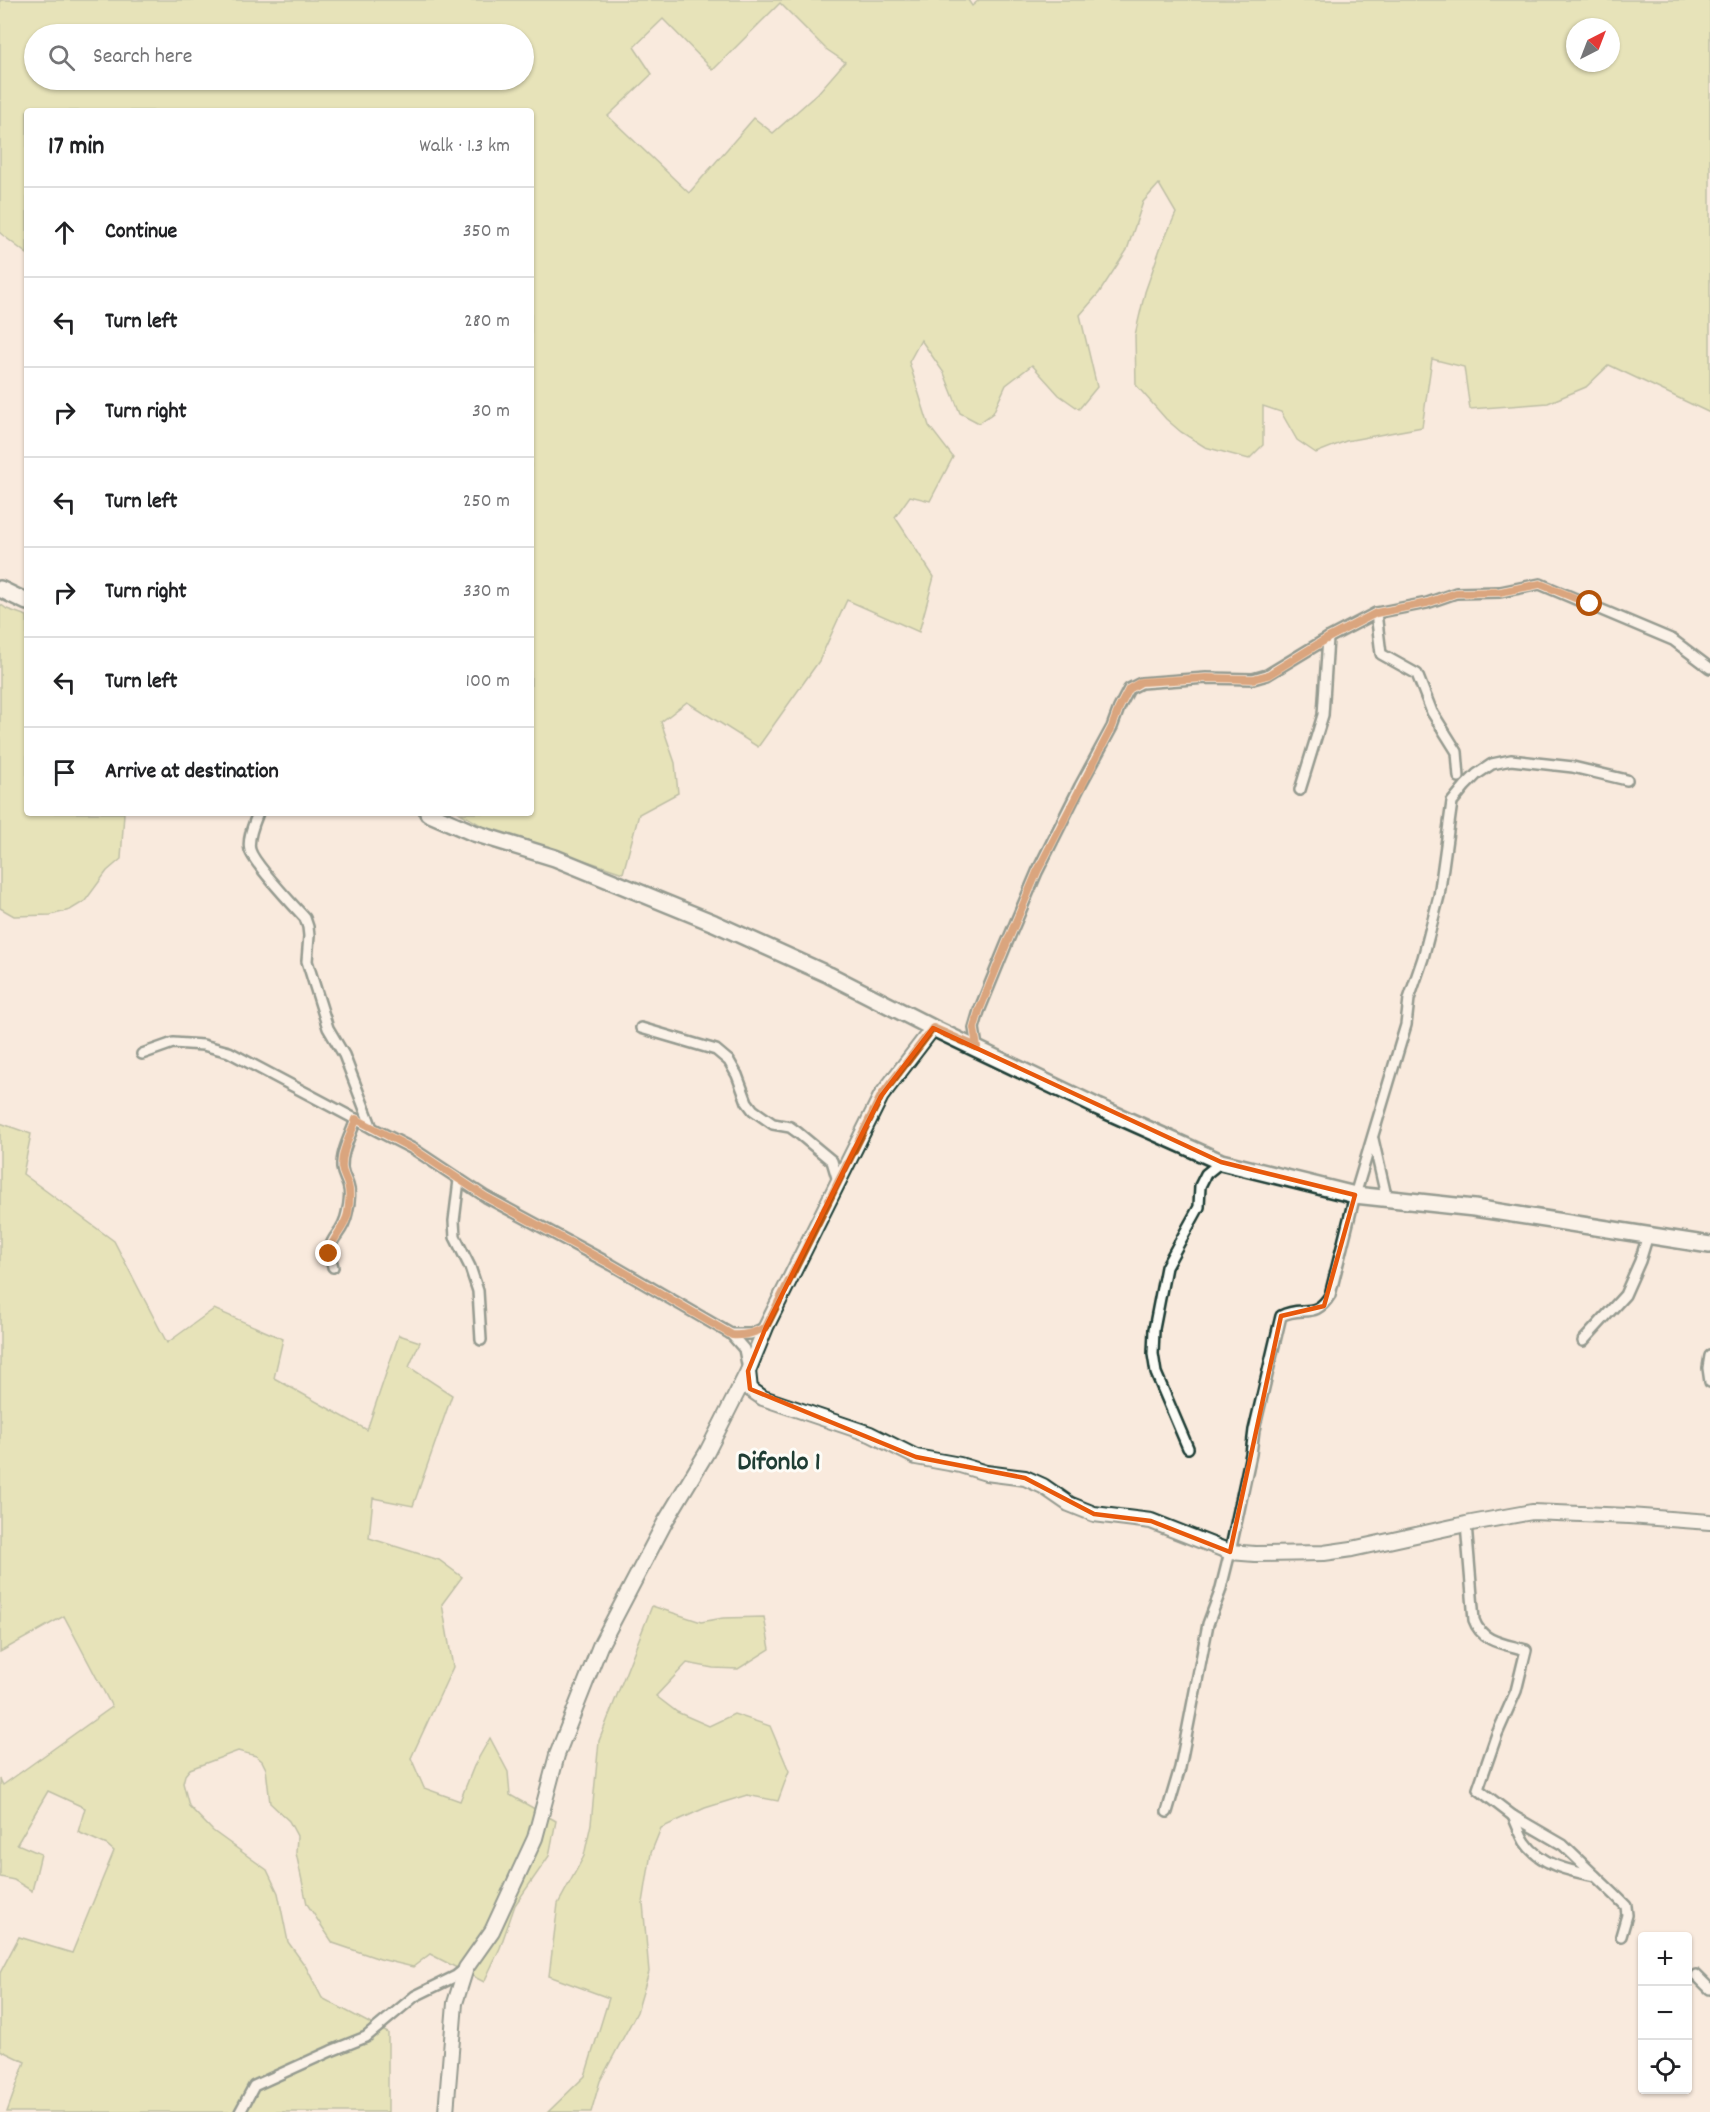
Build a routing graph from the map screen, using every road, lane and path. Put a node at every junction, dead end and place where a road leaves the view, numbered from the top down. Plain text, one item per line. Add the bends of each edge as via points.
1 (0, 589) edge
2 (24, 601) edge
3 (1376, 613) junction
4 (1328, 638) junction
5 (1710, 668) edge
6 (1459, 777) dead end
7 (1627, 780) dead end
8 (1300, 790) dead end
9 (257, 816) edge
10 (435, 816) edge
11 (641, 1028) dead end
12 (933, 1028) junction
13 (977, 1047) junction
14 (142, 1054) dead end
15 (356, 1119) junction
16 (372, 1128) junction
17 (1373, 1137) junction
18 (1221, 1162) junction
19 (459, 1180) junction
20 (838, 1183) junction
21 (1355, 1195) junction
22 (1387, 1200) junction
23 (1648, 1235) junction
24 (1710, 1245) edge
25 (333, 1268) dead end
26 (766, 1327) junction
27 (732, 1335) junction
28 (481, 1340) dead end
29 (1582, 1341) dead end
30 (1710, 1356) edge
31 (748, 1371) junction
32 (1710, 1382) edge
33 (1188, 1448) dead end
34 (1710, 1522) edge
35 (1466, 1524) junction
36 (1230, 1552) junction
37 (1167, 1812) dead end
38 (1514, 1816) junction
39 (1595, 1876) junction
40 (1621, 1936) dead end
41 (465, 1968) junction
42 (1696, 1974) dead end
43 (1710, 1989) edge
44 (240, 2112) edge
45 (446, 2112) edge

1 - 2 main road
3 - 4 street
3 - 5 street via 1456,593 1500,592 1540,584 1673,640
3 - 6 street via 1381,654 1417,674 1432,712 1457,752
4 - 8 street via 1323,715
4 - 13 street via 1268,675 1253,679 1141,682 1129,689 1037,872 1006,945 974,1028
7 - 17 street via 1573,767 1510,760 1492,764 1477,774 1452,802 1439,896
9 - 16 street via 250,850 305,918 309,936 307,961 328,1028 344,1055
10 - 12 main road via 474,834 555,858 714,923
11 - 20 street via 716,1050 729,1061 753,1110 773,1124 790,1127 832,1161
12 - 13 main road
12 - 20 street via 881,1096
13 - 18 main road
14 - 15 street via 173,1043 229,1052
15 - 16 street
15 - 25 street via 342,1165 349,1199 347,1215 330,1244
16 - 19 street via 415,1150
17 - 21 street
17 - 22 street
18 - 21 main road
18 - 33 street via 1206,1173 1200,1186 1199,1208 1166,1267 1154,1329 1156,1373
19 - 27 street
19 - 28 street via 455,1237 478,1291
20 - 26 street
21 - 22 main road
21 - 36 street via 1324,1306 1281,1316
22 - 23 main road via 1474,1208
23 - 24 main road
23 - 29 street via 1625,1295
26 - 27 street via 751,1334
26 - 31 street
27 - 31 street via 744,1349
30 - 32 street
31 - 36 street via 750,1389 763,1398 870,1434 916,1457 1025,1478 1094,1514 1151,1521
31 - 41 street via 600,1646 557,1755 535,1838 492,1931
34 - 35 street via 1532,1512
35 - 36 street via 1333,1551
35 - 38 street via 1477,1629 1486,1638 1526,1650 1516,1691 1478,1789
36 - 37 street via 1208,1624 1180,1768
38 - 39 street via 1563,1845
38 - 39 street via 1524,1841 1546,1862
39 - 40 street via 1626,1905
41 - 44 street via 416,1996 366,2037 254,2086
41 - 45 street via 455,2003
42 - 43 street

